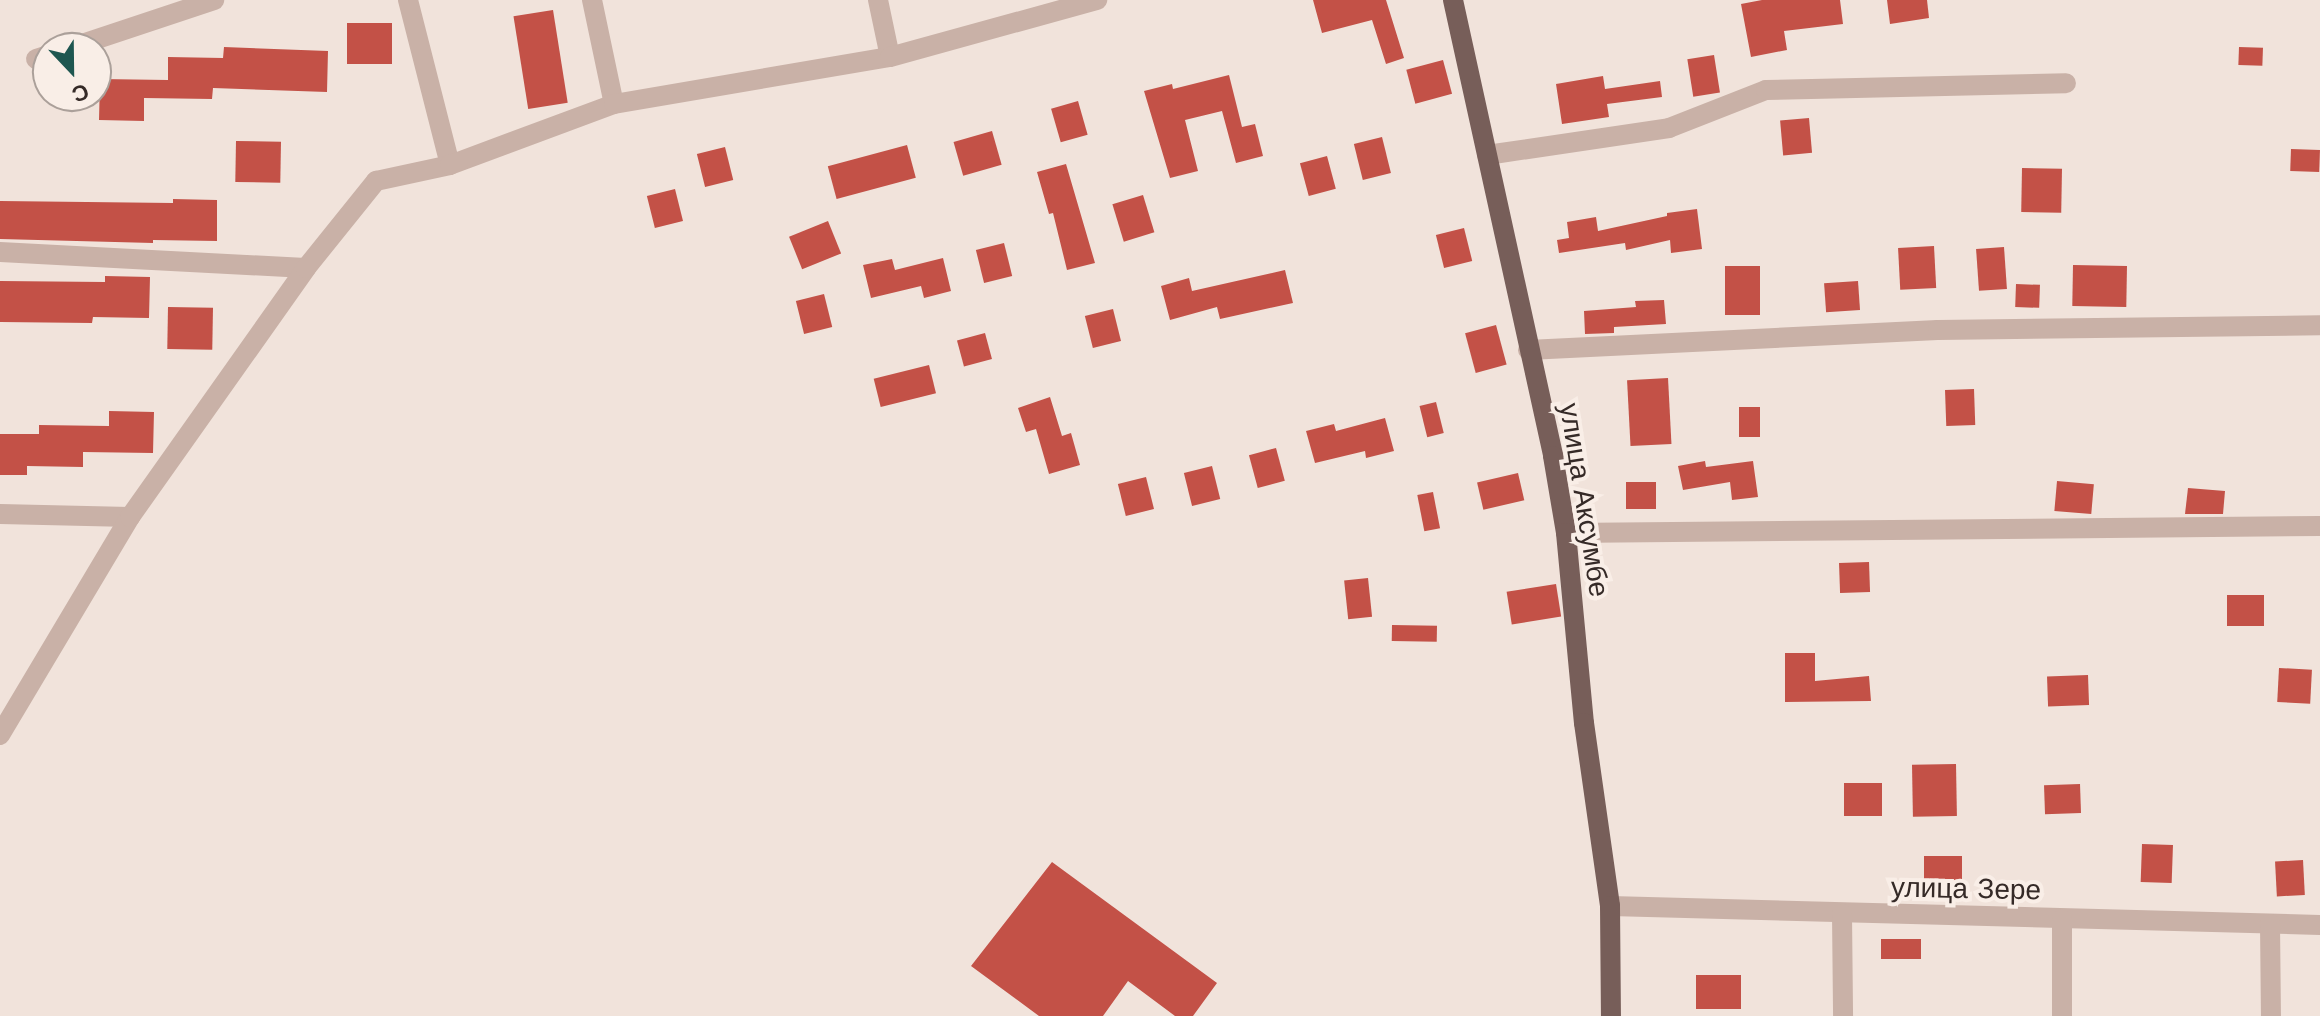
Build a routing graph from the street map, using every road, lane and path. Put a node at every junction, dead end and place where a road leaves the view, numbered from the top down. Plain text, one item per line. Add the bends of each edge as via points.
1 (214, 0) edge
2 (408, 0) edge
3 (592, 0) edge
4 (878, 0) edge
5 (1097, 0) edge
6 (1453, 0) edge
7 (112, 34) edge
8 (890, 57) junction
9 (2066, 83) dead end
10 (614, 104) junction
11 (1487, 155) junction
12 (450, 165) junction
13 (0, 252) edge
14 (306, 268) junction
15 (2320, 325) edge
16 (1528, 350) junction
17 (0, 514) edge
18 (130, 517) junction
19 (2320, 526) edge
20 (1566, 533) junction
21 (0, 735) edge
22 (1610, 906) junction
23 (1842, 914) junction
24 (2062, 919) junction
25 (2270, 924) junction
26 (2320, 925) edge
27 (1611, 1016) edge
28 (1843, 1016) edge
29 (2062, 1016) edge
30 (2271, 1016) edge

1 - 7 street
2 - 12 street
3 - 10 street
4 - 8 street
5 - 8 street
6 - 11 main road, улица Аксумбе
8 - 10 street
9 - 11 street via 1766,90 1669,128
10 - 12 street
11 - 16 main road, улица Аксумбе
12 - 14 street via 376,181
13 - 14 street
14 - 18 street
15 - 16 street via 1938,330
16 - 20 main road, улица Аксумбе
17 - 18 street
18 - 21 street
19 - 20 street
20 - 22 main road, улица Аксумбе via 1584,723
22 - 23 street, улица Зере
22 - 27 main road, улица Аксумбе
23 - 24 street, улица Зере
23 - 28 street
24 - 25 street, улица Зере
24 - 29 street
25 - 26 street, улица Зере
25 - 30 street

